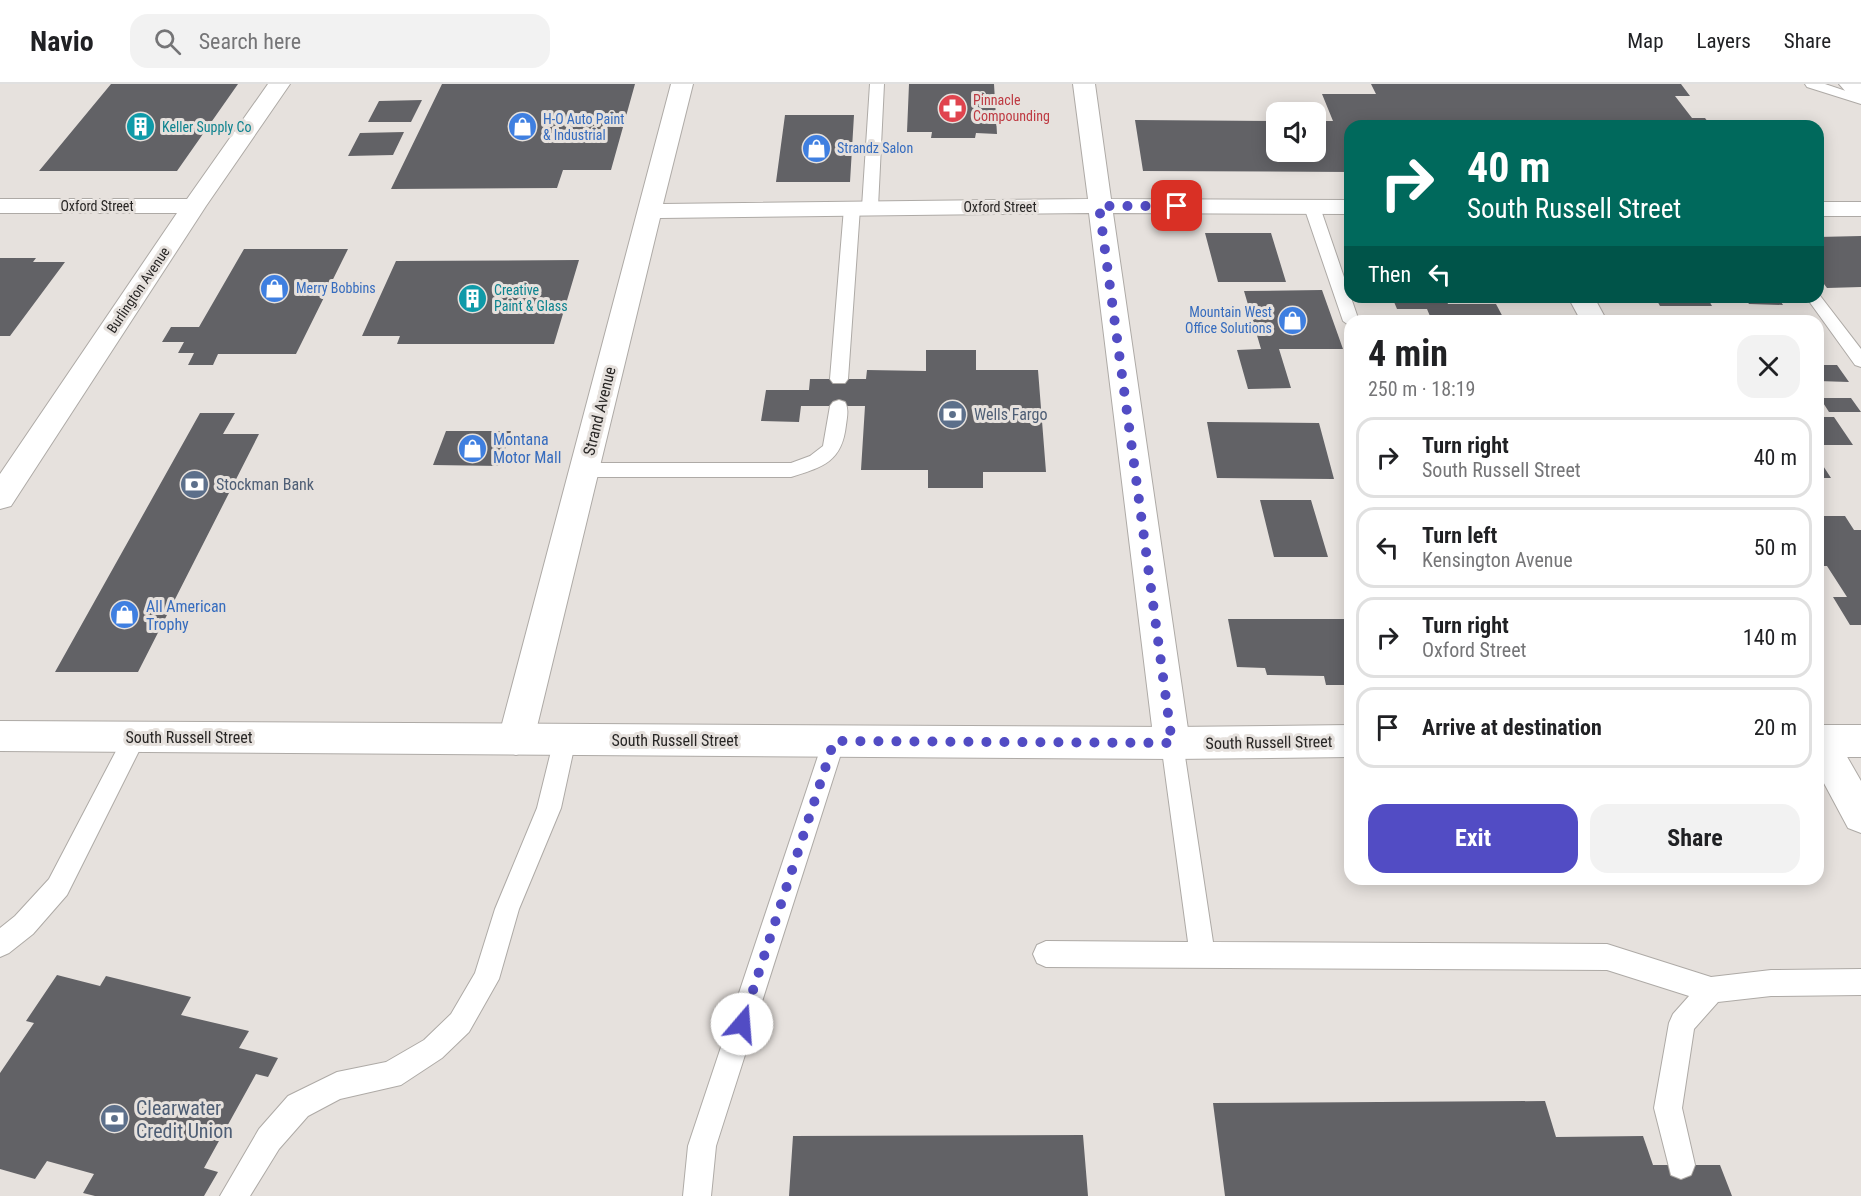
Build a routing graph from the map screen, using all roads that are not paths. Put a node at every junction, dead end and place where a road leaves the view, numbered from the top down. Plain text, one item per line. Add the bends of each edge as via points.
1 (279, 84) edge
2 (682, 84) edge
3 (877, 84) edge
4 (1084, 84) edge
5 (1812, 84) edge
6 (1850, 84) edge
7 (1861, 98) edge
8 (0, 206) edge
9 (194, 206) junction
10 (1099, 206) junction
11 (1312, 207) junction
12 (1344, 207) edge
13 (861, 208) junction
14 (1824, 209) edge
15 (1861, 209) edge
16 (649, 211) junction
17 (1344, 301) edge
18 (1818, 303) edge
19 (1861, 361) edge
20 (840, 379) dead end
21 (839, 406) dead end
22 (584, 470) junction
23 (0, 498) edge
24 (0, 736) edge
25 (135, 736) junction
26 (516, 739) junction
27 (565, 739) junction
28 (1824, 740) edge
29 (834, 741) junction
30 (1344, 741) edge
31 (1861, 741) edge
32 (1172, 743) junction
33 (1824, 749) edge
34 (1861, 816) edge
35 (0, 944) edge
36 (1046, 954) dead end
37 (1202, 955) junction
38 (1861, 982) edge
39 (1712, 990) junction
40 (1681, 1165) dead end
41 (234, 1196) edge
42 (697, 1196) edge

1 - 9 street, Burlington Avenue
2 - 16 street, Strand Avenue
3 - 13 lane
4 - 10 street
5 - 7 lane
6 - 7 street
8 - 9 street, Oxford Street
9 - 23 street, Burlington Avenue
10 - 11 street, Oxford Street
10 - 13 street, Oxford Street
10 - 32 street
11 - 12 street, Oxford Street
11 - 17 lane
13 - 16 street, Oxford Street
13 - 20 lane
14 - 15 street
16 - 22 street, Strand Avenue
18 - 19 lane
21 - 22 lane via 832,452 820,461 791,470
22 - 26 street, Strand Avenue
24 - 25 street, South Russell Street
25 - 26 street, South Russell Street
25 - 35 lane via 58,887 24,925
26 - 27 street, South Russell Street
27 - 29 street, South Russell Street
27 - 41 lane via 549,808 507,909 486,979 460,1023 433,1049 390,1075 336,1086 298,1106 269,1139
28 - 31 street
29 - 32 street, South Russell Street
29 - 42 lane via 702,1146
30 - 32 street, South Russell Street
32 - 37 lane
33 - 34 street
36 - 37 lane
37 - 39 lane via 1607,957
38 - 39 lane
39 - 40 lane via 1682,1023 1668,1108

